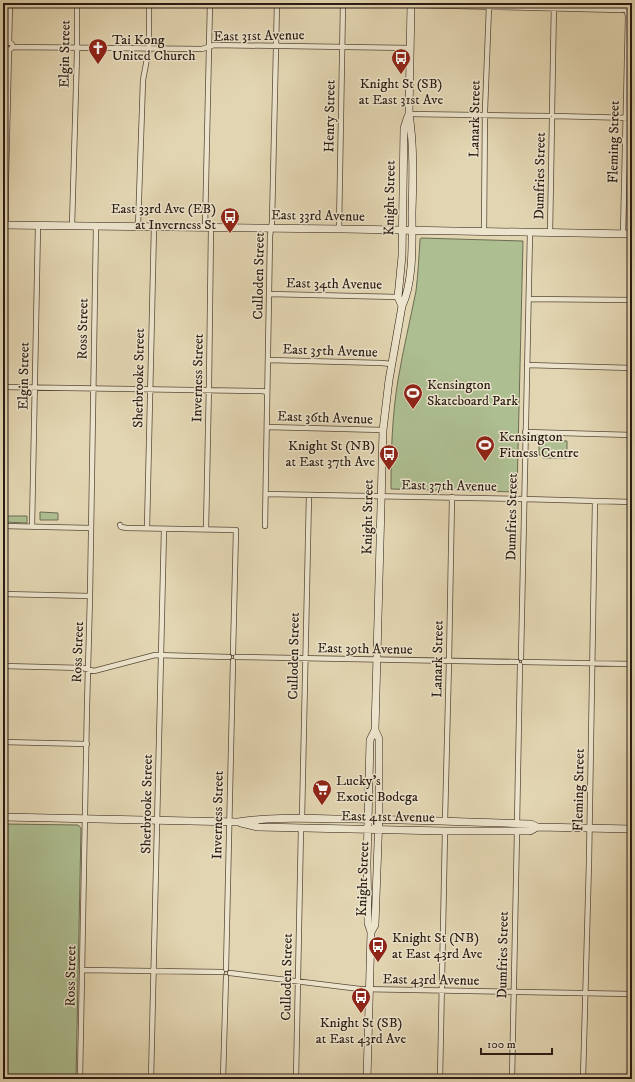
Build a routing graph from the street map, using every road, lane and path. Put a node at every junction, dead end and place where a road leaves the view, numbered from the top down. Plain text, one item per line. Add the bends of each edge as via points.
1 (10, 3) edge
2 (77, 3) edge
3 (149, 3) edge
4 (210, 3) edge
5 (277, 3) edge
6 (343, 3) edge
7 (411, 4) edge
8 (554, 5) edge
9 (626, 5) edge
10 (489, 6) junction
11 (632, 7) edge
12 (8, 46) edge
13 (276, 46) junction
14 (343, 46) junction
15 (209, 47) junction
16 (77, 48) junction
17 (149, 48) junction
18 (410, 48) junction
19 (409, 114) junction
20 (485, 115) junction
21 (552, 116) junction
22 (626, 117) junction
23 (632, 118) edge
24 (4, 225) edge
25 (38, 226) junction
26 (72, 226) junction
27 (96, 226) junction
28 (138, 227) junction
29 (154, 227) junction
30 (208, 228) junction
31 (271, 228) junction
32 (339, 229) junction
33 (402, 230) junction
34 (412, 230) junction
35 (484, 232) junction
36 (530, 232) junction
37 (550, 233) junction
38 (623, 234) junction
39 (632, 234) edge
40 (269, 294) junction
41 (398, 297) junction
42 (529, 299) junction
43 (632, 300) edge
44 (402, 306) junction
45 (268, 360) junction
46 (392, 364) junction
47 (527, 365) junction
48 (632, 368) edge
49 (3, 387) edge
50 (35, 388) junction
51 (93, 389) junction
52 (150, 390) junction
53 (209, 391) junction
54 (267, 392) junction
55 (267, 427) junction
56 (383, 430) junction
57 (525, 432) junction
58 (632, 435) edge
59 (266, 494) junction
60 (309, 495) junction
61 (381, 496) junction
62 (452, 497) junction
63 (524, 498) junction
64 (595, 501) junction
65 (632, 502) edge
66 (120, 525) dead end
67 (3, 526) edge
68 (265, 526) dead end
69 (32, 527) junction
70 (91, 528) junction
71 (147, 528) junction
72 (164, 529) junction
73 (206, 529) junction
74 (3, 594) edge
75 (90, 596) junction
76 (161, 655) junction
77 (233, 657) junction
78 (305, 658) junction
79 (377, 660) junction
80 (449, 661) junction
81 (520, 662) junction
82 (592, 663) junction
83 (632, 664) edge
84 (3, 666) edge
85 (88, 669) junction
86 (375, 730) junction
87 (3, 742) edge
88 (87, 744) junction
89 (3, 817) edge
90 (302, 818) junction
91 (85, 819) junction
92 (369, 820) junction
93 (378, 820) junction
94 (158, 821) junction
95 (444, 821) junction
96 (229, 822) junction
97 (238, 822) junction
98 (516, 827) junction
99 (301, 828) junction
100 (589, 828) junction
101 (632, 829) edge
102 (368, 830) junction
103 (378, 830) junction
104 (445, 831) junction
105 (371, 932) junction
106 (83, 970) junction
107 (154, 971) junction
108 (224, 971) junction
109 (228, 975) junction
110 (298, 982) junction
111 (369, 990) junction
112 (442, 991) junction
113 (514, 992) junction
114 (586, 994) junction
115 (632, 994) edge
116 (80, 1079) edge
117 (151, 1079) edge
118 (223, 1079) edge
119 (296, 1079) edge
120 (367, 1079) edge
121 (440, 1079) edge
122 (512, 1079) edge
123 (583, 1079) edge

1 - 12 street
2 - 16 street, Elgin Street
3 - 17 street
4 - 15 street, Inverness Street
5 - 13 street, Culloden Street
6 - 14 street, Henry Street
7 - 10 street
7 - 18 main road, Knight Street
8 - 9 street via 621,10
8 - 10 street
8 - 21 street, Dumfries Street
9 - 11 street
9 - 22 street, Fleming Street
10 - 20 street, Lanark Street
12 - 16 street, East 31st Avenue
12 - 24 street
13 - 14 street, East 31st Avenue
13 - 15 street, East 31st Avenue
13 - 31 street, Culloden Street
14 - 18 street, East 31st Avenue
14 - 32 street, Henry Street
15 - 17 street, East 31st Avenue
15 - 30 street, Inverness Street
16 - 17 street, East 31st Avenue
16 - 26 street, Elgin Street
17 - 28 street via 143,80
18 - 19 main road, Knight Street
19 - 20 street
19 - 33 main road, Knight Street via 404,128
19 - 34 main road, Knight Street
20 - 21 street
20 - 35 street, Lanark Street
21 - 22 street
21 - 37 street, Dumfries Street
22 - 23 street
22 - 38 street, Fleming Street
24 - 25 main road, East 33rd Avenue
25 - 26 main road, East 33rd Avenue
25 - 50 street, Elgin Street
26 - 27 main road, East 33rd Avenue
27 - 28 main road, East 33rd Avenue
27 - 51 street, Ross Street
28 - 29 main road, East 33rd Avenue
29 - 30 main road, East 33rd Avenue
29 - 52 street, Sherbrooke Street
30 - 31 main road, East 33rd Avenue
30 - 53 street, Inverness Street
31 - 32 main road, East 33rd Avenue
31 - 40 street, Culloden Street
32 - 33 main road, East 33rd Avenue
33 - 34 main road, East 33rd Avenue
33 - 41 main road, Knight Street
34 - 35 main road, East 33rd Avenue
34 - 44 main road, Knight Street via 410,274
35 - 36 main road, East 33rd Avenue
36 - 37 main road, East 33rd Avenue
36 - 42 street, Dumfries Street
37 - 38 main road, East 33rd Avenue
38 - 39 main road, East 33rd Avenue
40 - 41 street, East 34th Avenue
40 - 45 street, Culloden Street
41 - 44 main road, Knight Street
42 - 43 street
42 - 47 street, Dumfries Street
44 - 46 main road, Knight Street
45 - 46 street, East 35th Avenue
45 - 54 street, Culloden Street
46 - 56 main road, Knight Street
47 - 48 street
47 - 57 street, Dumfries Street
49 - 50 street
50 - 51 street
50 - 69 street, Elgin Street
51 - 52 street
51 - 70 street, Ross Street
52 - 53 street
52 - 71 street, Sherbrooke Street
53 - 54 street
53 - 73 street, Inverness Street
54 - 55 street, Culloden Street
55 - 56 street, East 36th Avenue
55 - 59 street, Culloden Street
56 - 61 main road, Knight Street
57 - 58 street
57 - 63 street, Dumfries Street
59 - 60 street, East 37th Avenue
59 - 68 street, Culloden Street
60 - 61 street, East 37th Avenue
60 - 78 street, Culloden Street
61 - 62 street, East 37th Avenue
61 - 79 main road, Knight Street
62 - 63 street, East 37th Avenue
62 - 80 street, Lanark Street
63 - 64 street, East 37th Avenue
63 - 81 street, Dumfries Street
64 - 65 street, East 37th Avenue
64 - 82 street, Fleming Street
66 - 71 street
67 - 69 street
69 - 70 street
70 - 75 street, Ross Street
71 - 72 street
72 - 73 street
72 - 76 street, Sherbrooke Street
73 - 77 street, Inverness Street via 236,530
74 - 75 street
75 - 85 street, Ross Street
76 - 77 street, East 39th Avenue
76 - 85 street, East 39th Avenue via 94,671
76 - 94 street, Sherbrooke Street
77 - 78 street, East 39th Avenue
77 - 96 street, Inverness Street
78 - 79 street, East 39th Avenue
78 - 90 street, Culloden Street
79 - 80 street, East 39th Avenue
79 - 86 main road, Knight Street
80 - 81 street, East 39th Avenue
80 - 95 street, Lanark Street
81 - 82 street, East 39th Avenue
81 - 98 street, Dumfries Street
82 - 83 street, East 39th Avenue
82 - 100 street, Fleming Street
84 - 85 street, East 39th Avenue
85 - 88 street, Ross Street
86 - 92 main road, Knight Street via 370,740
86 - 93 main road, Knight Street via 379,739
87 - 88 street
88 - 91 street, Ross Street
89 - 91 main road, East 41st Avenue
90 - 92 main road, East 41st Avenue
90 - 97 main road, East 41st Avenue
91 - 94 main road, East 41st Avenue
91 - 106 street, Ross Street
92 - 93 main road, East 41st Avenue
92 - 102 main road, Knight Street
93 - 95 main road, East 41st Avenue
93 - 103 main road, Knight Street
94 - 96 main road, East 41st Avenue
94 - 107 street, Sherbrooke Street
95 - 98 main road, East 41st Avenue
96 - 97 main road, East 41st Avenue
96 - 108 street, Inverness Street
97 - 99 main road, East 41st Avenue via 258,827
98 - 100 main road, East 41st Avenue via 530,831 537,828
98 - 104 main road, East 41st Avenue
98 - 113 street, Dumfries Street
99 - 102 main road, East 41st Avenue
99 - 110 street, Culloden Street
100 - 101 main road, East 41st Avenue
100 - 114 street, Fleming Street
102 - 103 main road, East 41st Avenue
102 - 105 main road, Knight Street via 368,923
103 - 104 main road, East 41st Avenue
103 - 105 main road, Knight Street via 375,925
104 - 112 street
105 - 111 main road, Knight Street
106 - 107 street
106 - 116 street, Ross Street
107 - 108 street
107 - 117 street, Sherbrooke Street
108 - 109 street via 223,975
109 - 110 street, East 43rd Avenue
109 - 118 street
110 - 111 street, East 43rd Avenue
110 - 119 street, Culloden Street
111 - 112 street, East 43rd Avenue
111 - 120 main road, Knight Street
112 - 113 street, East 43rd Avenue
112 - 121 street
113 - 114 street, East 43rd Avenue
113 - 122 street, Dumfries Street
114 - 115 street, East 43rd Avenue
114 - 123 street, Fleming Street

